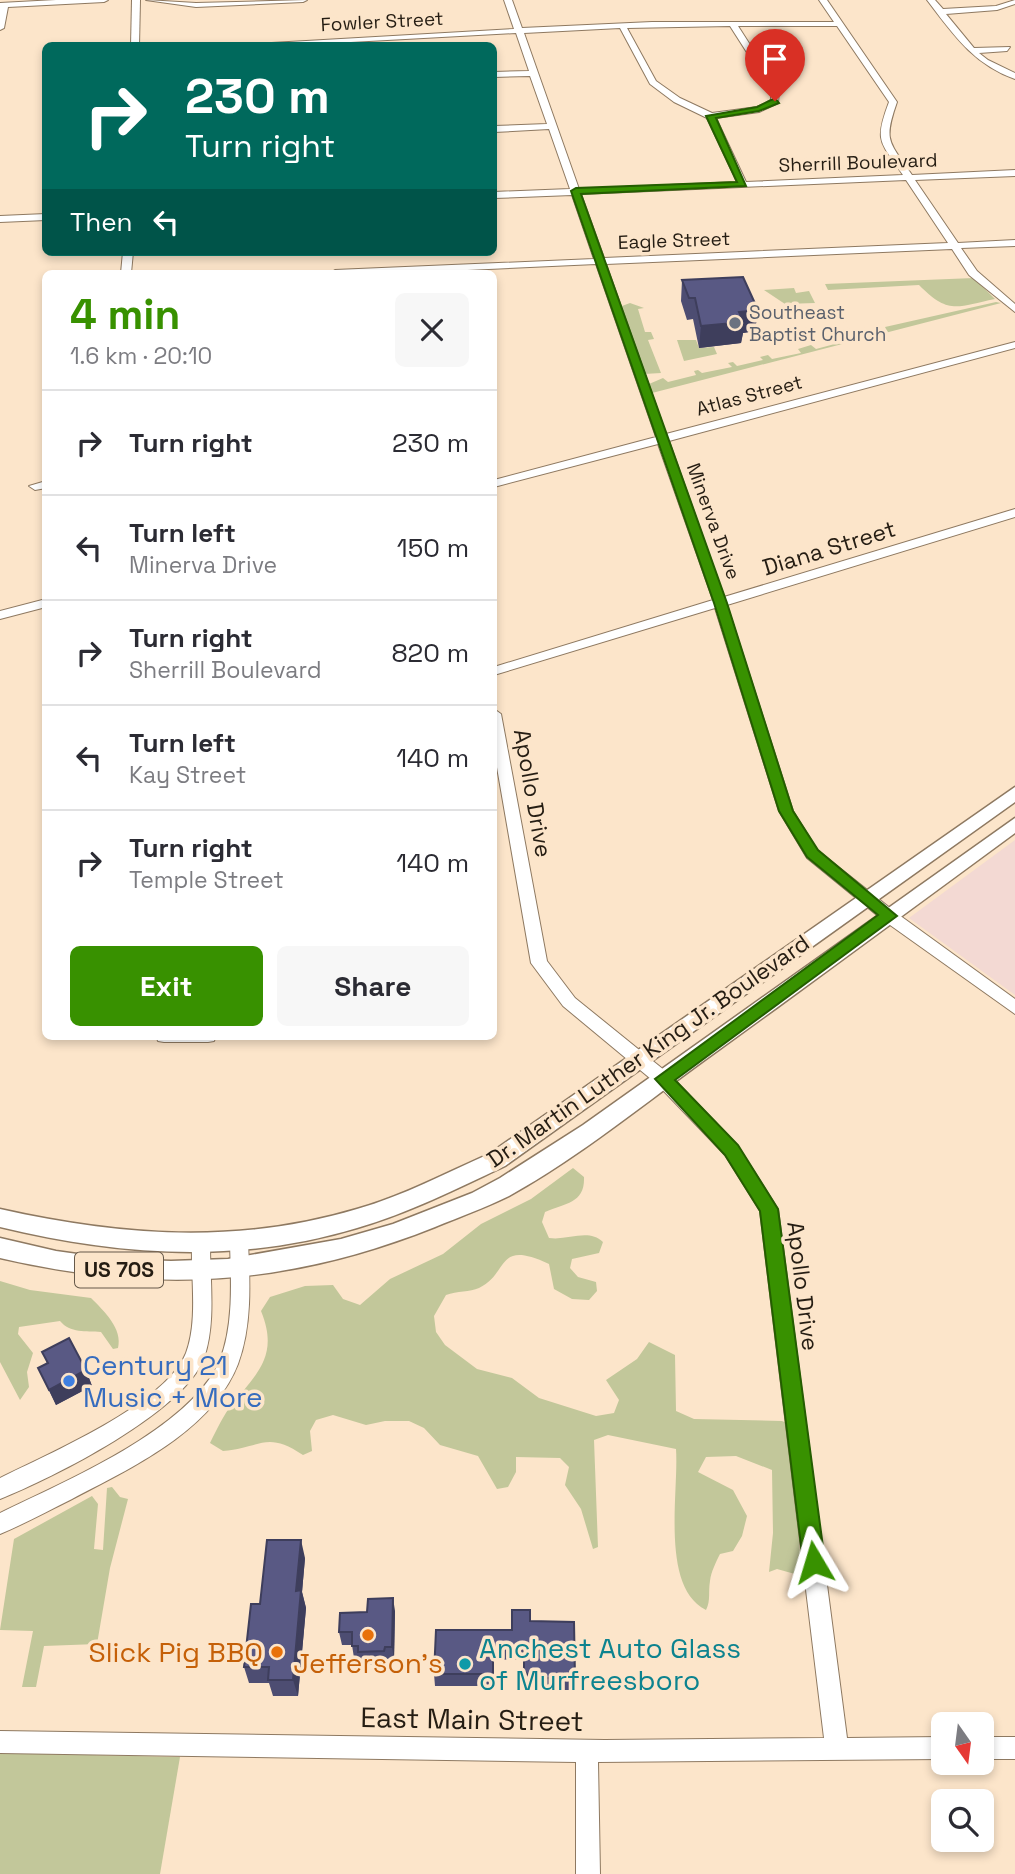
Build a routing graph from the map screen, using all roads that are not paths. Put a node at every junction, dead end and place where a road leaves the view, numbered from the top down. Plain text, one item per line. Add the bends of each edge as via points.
1 (104, 0) edge
2 (136, 0) edge
3 (150, 0) edge
4 (303, 0) edge
5 (508, 0) edge
6 (823, 0) edge
7 (931, 0) edge
8 (1015, 1) edge
9 (3, 5) edge
10 (940, 12) junction
11 (732, 23) junction
12 (839, 23) junction
13 (622, 25) junction
14 (0, 28) edge
15 (519, 30) junction
16 (135, 42) edge
17 (296, 42) edge
18 (1007, 49) dead end
19 (972, 51) junction
20 (534, 73) junction
21 (497, 75) edge
22 (1015, 76) edge
23 (711, 116) junction
24 (552, 126) junction
25 (497, 129) edge
26 (1015, 173) edge
27 (908, 178) junction
28 (743, 184) junction
29 (576, 191) junction
30 (497, 195) edge
31 (42, 217) edge
32 (0, 219) edge
33 (1015, 243) edge
34 (952, 246) junction
35 (601, 261) junction
36 (462, 270) edge
37 (1015, 309) edge
38 (1015, 345) edge
39 (662, 439) junction
40 (497, 483) edge
41 (1015, 513) edge
42 (720, 603) junction
43 (42, 604) edge
44 (0, 615) edge
45 (497, 670) edge
46 (497, 731) edge
47 (1015, 793) edge
48 (1015, 824) edge
49 (866, 898) junction
50 (889, 916) junction
51 (1015, 1008) edge
52 (641, 1060) junction
53 (663, 1079) junction
54 (0, 1218) edge
55 (239, 1242) junction
56 (201, 1246) junction
57 (0, 1248) edge
58 (240, 1269) junction
59 (200, 1272) junction
60 (0, 1489) edge
61 (0, 1524) edge
62 (0, 1742) edge
63 (837, 1748) junction
64 (931, 1748) edge
65 (994, 1748) edge
66 (1015, 1748) edge
67 (587, 1751) junction
68 (588, 1874) edge

1 - 9 street
2 - 16 street
3 - 4 street via 196,5
5 - 15 street, Minerva Drive
6 - 12 street
7 - 10 street
8 - 10 street via 988,9
9 - 14 street
10 - 19 street
11 - 12 street, Fowler Street
11 - 13 street, Fowler Street
11 - 23 street via 775,90 775,101 759,109
12 - 27 street via 893,102 884,140
13 - 15 street, Fowler Street
13 - 23 street via 653,82
15 - 17 street, Fowler Street
15 - 20 street, Minerva Drive
18 - 19 street
19 - 22 street
20 - 21 street
20 - 24 street, Minerva Drive
23 - 28 street
24 - 25 street
24 - 29 street, Minerva Drive
26 - 27 street, Sherrill Boulevard
27 - 28 street, Sherrill Boulevard
27 - 34 street
28 - 29 street, Sherrill Boulevard
29 - 30 street, Sherrill Boulevard
29 - 35 street, Minerva Drive
31 - 32 street
33 - 34 street, Eagle Street
34 - 35 street, Eagle Street
34 - 37 street via 973,273
35 - 36 street, Eagle Street
35 - 39 street, Minerva Drive
38 - 39 street, Atlas Street
39 - 40 street, Atlas Street
39 - 42 street, Minerva Drive
41 - 42 street, Diana Street
42 - 45 street, Diana Street
42 - 49 street, Minerva Drive via 786,811 812,854
43 - 44 street
46 - 52 street, Apollo Drive via 539,963 569,1002
47 - 49 main road, Dr. Martin Luther King Jr. Boulevard / US 70S
48 - 50 main road, Dr. Martin Luther King Jr. Boulevard / US 70S
49 - 50 street, Minerva Drive
49 - 52 main road, Dr. Martin Luther King Jr. Boulevard / US 70S
50 - 51 street, Minerva Drive
50 - 53 main road, Dr. Martin Luther King Jr. Boulevard / US 70S
52 - 53 street, Apollo Drive
52 - 55 main road, Dr. Martin Luther King Jr. Boulevard / US 70S via 497,1160 410,1200 321,1229
53 - 58 main road, Dr. Martin Luther King Jr. Boulevard / US 70S via 506,1186 415,1227 319,1256
53 - 63 street, Apollo Drive via 731,1150 769,1209
54 - 56 main road, Dr. Martin Luther King Jr. Boulevard / US 70S via 66,1236 137,1245
55 - 56 main road, Dr. Martin Luther King Jr. Boulevard / US 70S
55 - 58 street
56 - 59 street
57 - 59 main road, Dr. Martin Luther King Jr. Boulevard / US 70S via 127,1271
58 - 59 main road, Dr. Martin Luther King Jr. Boulevard / US 70S
58 - 61 street via 237,1324 228,1365 206,1401 177,1425 101,1471
59 - 60 street via 201,1326 194,1361 172,1391 115,1428
62 - 67 street, East Main Street
63 - 64 street, East Main Street
63 - 67 street, East Main Street
65 - 66 street
67 - 68 street

